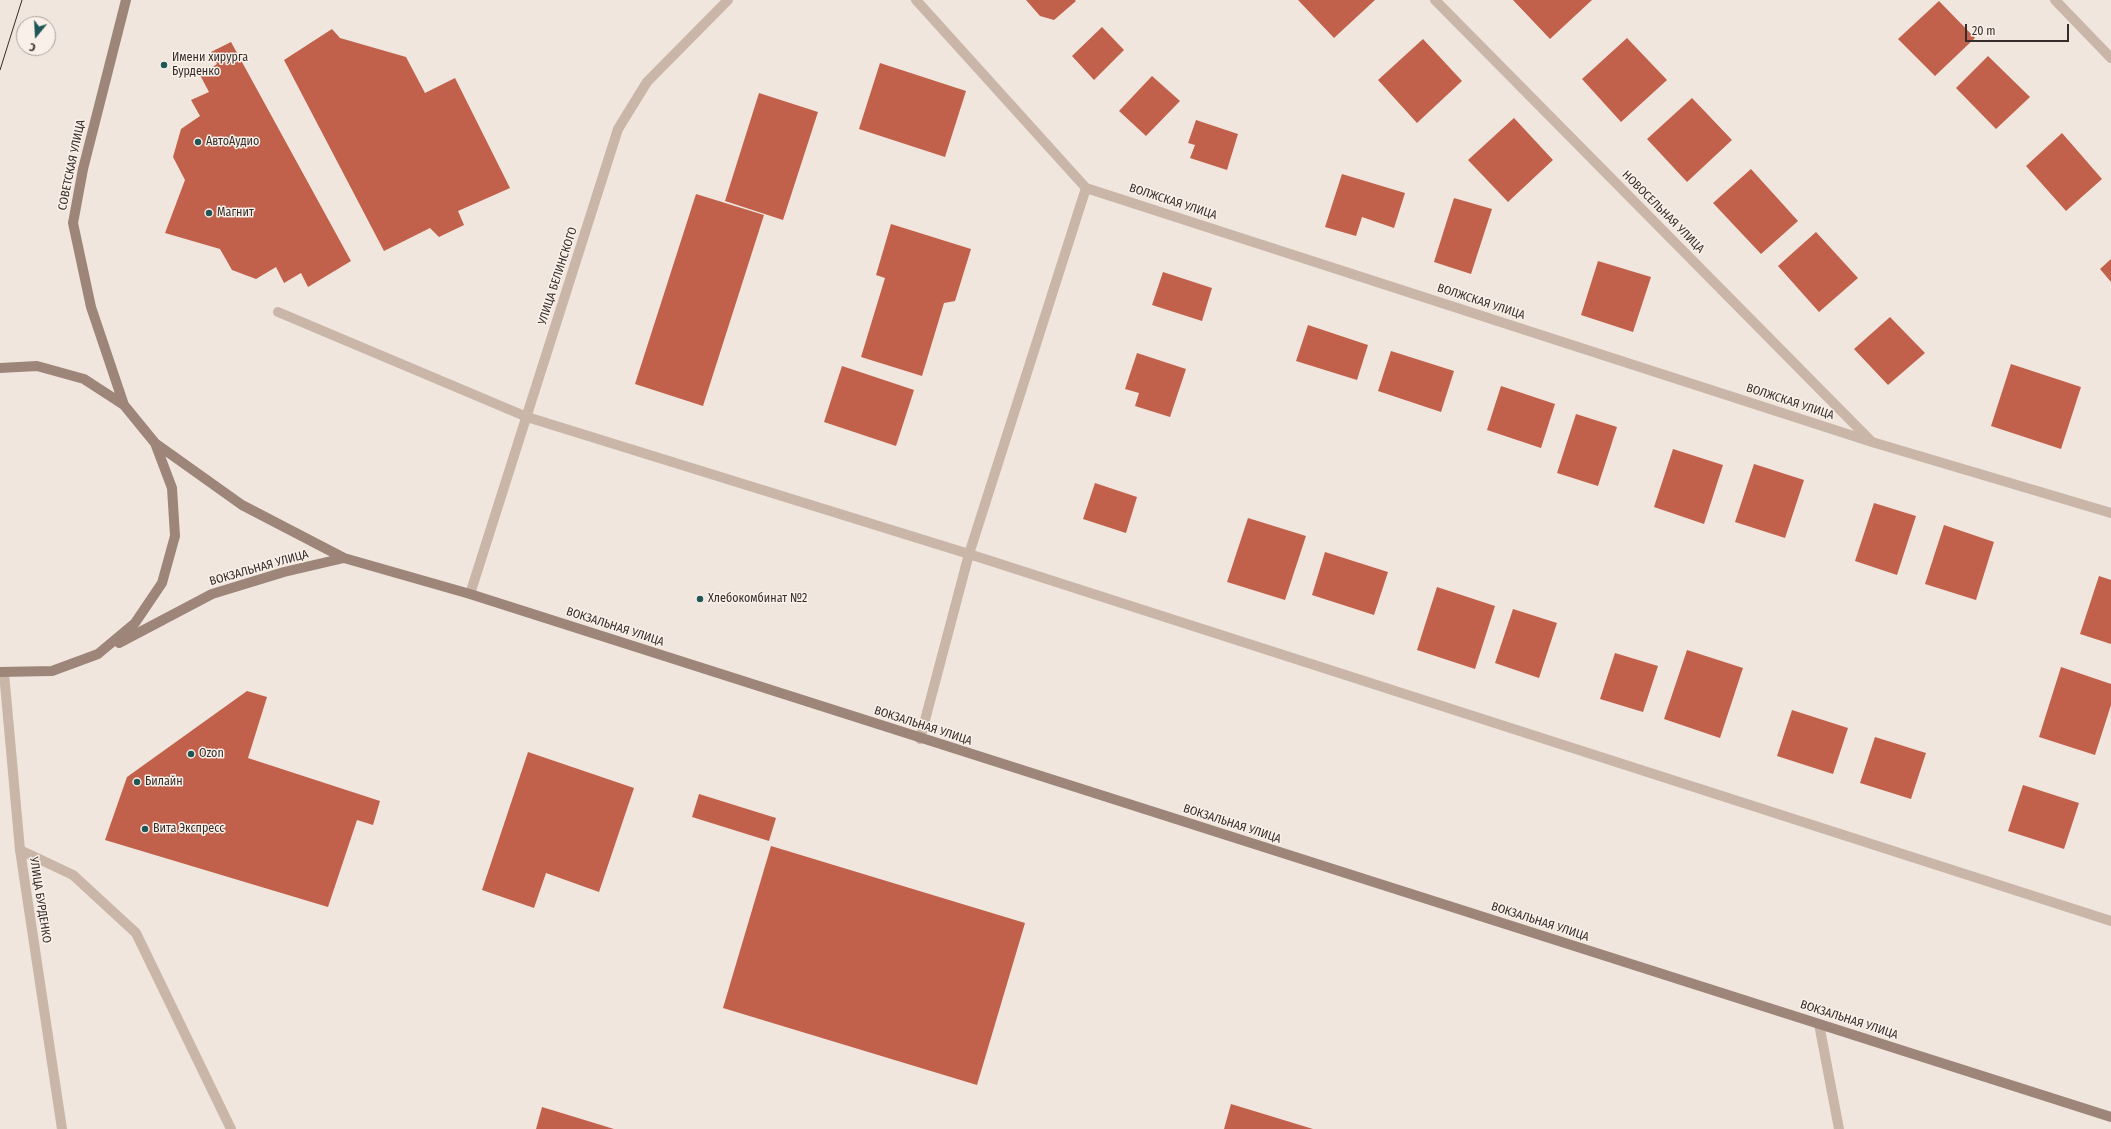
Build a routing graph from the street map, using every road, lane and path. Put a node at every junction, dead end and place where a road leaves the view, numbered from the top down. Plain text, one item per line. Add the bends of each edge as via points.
1 (126, 0) edge
2 (728, 0) edge
3 (916, 0) edge
4 (1435, 0) edge
5 (2055, 0) edge
6 (2111, 58) edge
7 (1086, 188) junction
8 (278, 312) dead end
9 (0, 368) edge
10 (124, 405) junction
11 (527, 417) junction
12 (1872, 442) junction
13 (155, 443) junction
14 (2111, 513) edge
15 (969, 554) junction
16 (344, 558) junction
17 (470, 594) junction
18 (98, 654) junction
19 (2, 672) edge
20 (920, 739) junction
21 (20, 850) junction
22 (2111, 921) edge
23 (1819, 1024) junction
24 (2111, 1117) edge
25 (62, 1129) edge
26 (231, 1129) edge
27 (1839, 1129) edge

1 - 10 main road, СОВЕТСКАЯ УЛИЦА via 83,169 73,223 92,307
2 - 11 street, УЛИЦА БЕЛИНСКОГО via 647,82 618,129
3 - 7 street, ВОЛЖСКАЯ УЛИЦА
4 - 12 street, НОВОСЕЛЬНАЯ УЛИЦА
5 - 6 street
7 - 12 street, ВОЛЖСКАЯ УЛИЦА
7 - 15 street
8 - 11 street
9 - 10 main road, СОВЕТСКАЯ УЛИЦА via 37,366 84,379
10 - 13 main road, СОВЕТСКАЯ УЛИЦА
11 - 15 street
11 - 17 street, УЛИЦА БЕЛИНСКОГО
12 - 14 street, ВОЛЖСКАЯ УЛИЦА
13 - 16 main road, ВОКЗАЛЬНАЯ УЛИЦА via 242,505
13 - 18 main road, СОВЕТСКАЯ УЛИЦА via 172,488 175,536 162,583 136,623
15 - 20 street
15 - 22 street
16 - 17 main road, ВОКЗАЛЬНАЯ УЛИЦА
16 - 18 main road, ВОКЗАЛЬНАЯ УЛИЦА via 284,572 212,594
17 - 20 main road, ВОКЗАЛЬНАЯ УЛИЦА
18 - 19 main road, СОВЕТСКАЯ УЛИЦА via 52,670
19 - 21 street, УЛИЦА БУРДЕНКО
20 - 23 main road, ВОКЗАЛЬНАЯ УЛИЦА
21 - 25 street, УЛИЦА БУРДЕНКО
21 - 26 street via 73,875 136,933
23 - 24 main road, ВОКЗАЛЬНАЯ УЛИЦА
23 - 27 street

